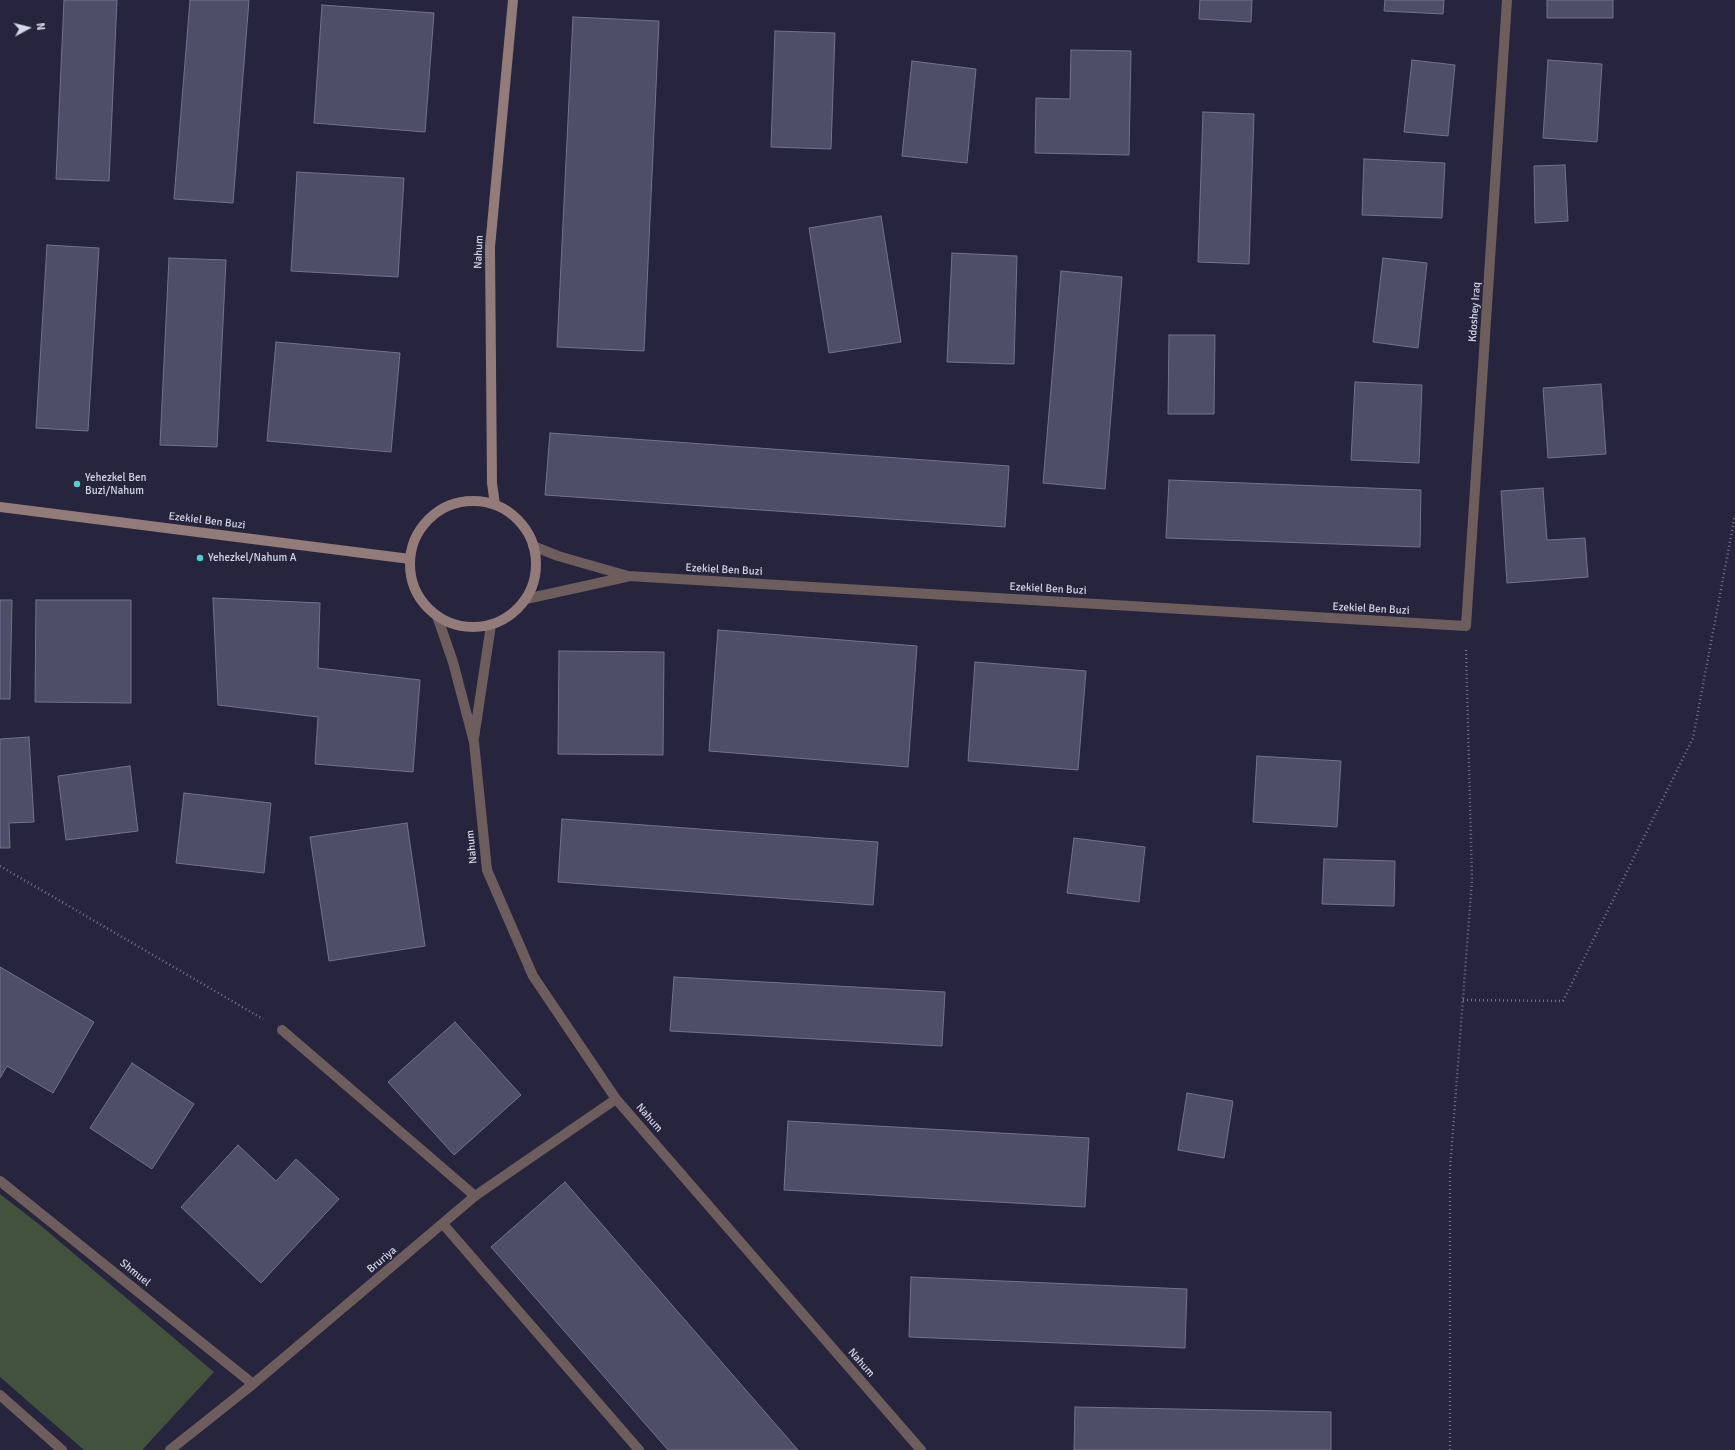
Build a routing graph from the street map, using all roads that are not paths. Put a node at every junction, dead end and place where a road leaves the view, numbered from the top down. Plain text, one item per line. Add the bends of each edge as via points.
1 (513, 0) edge
2 (1507, 0) edge
3 (495, 505) junction
4 (0, 507) edge
5 (533, 546) junction
6 (410, 559) junction
7 (628, 576) junction
8 (526, 599) junction
9 (437, 616) junction
10 (491, 625) junction
11 (1466, 626) joint
12 (474, 742) junction
13 (282, 1030) road end
14 (616, 1099) junction
15 (0, 1181) edge
16 (475, 1196) junction
17 (444, 1224) junction
18 (253, 1384) junction
19 (0, 1395) edge
20 (62, 1450) edge
21 (170, 1450) edge
22 (639, 1450) edge
23 (920, 1450) edge

1 - 3 street, Nahum via 490,247 492,483
2 - 11 street, Kdoshey Iraq
3 - 5 street via 508,511 519,521 528,532
3 - 6 street via 476,501 463,502 439,511 425,524 414,540
4 - 6 street, Ezekiel Ben Buzi
5 - 7 street, Ezekiel Ben Buzi via 558,556
5 - 8 street via 536,573
6 - 9 street via 411,576 416,591 425,605
7 - 8 street, Ezekiel Ben Buzi
7 - 11 street, Ezekiel Ben Buzi
8 - 10 street via 504,619
9 - 10 street via 454,625
9 - 12 street, Nahum via 453,662
10 - 12 street, Nahum
12 - 14 street, Nahum via 487,870 533,976
13 - 16 street
14 - 16 street, Bruriya
14 - 23 street, Nahum
15 - 18 street, Shmuel
16 - 17 street, Bruriya
17 - 18 street, Bruriya
17 - 22 street
18 - 21 street, Bruriya
19 - 20 street

